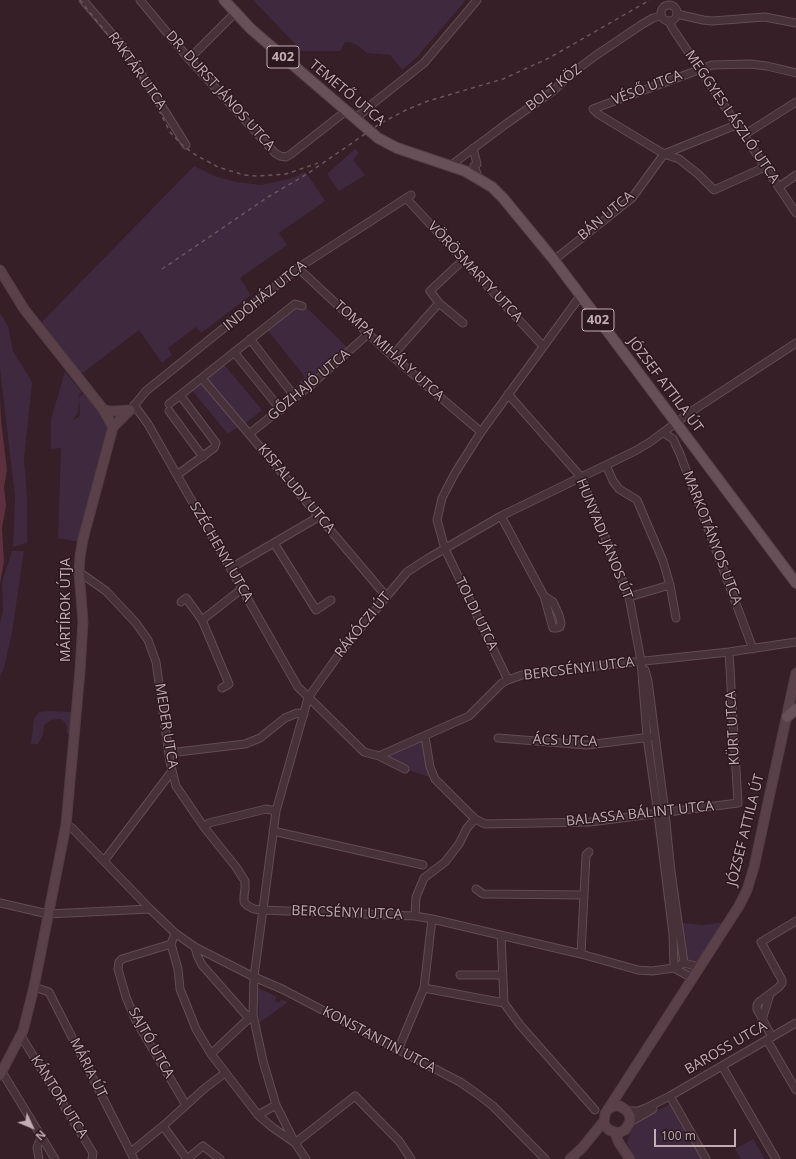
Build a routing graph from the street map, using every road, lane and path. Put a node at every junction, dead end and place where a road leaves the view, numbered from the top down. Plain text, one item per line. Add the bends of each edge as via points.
1 (83, 0) edge
2 (140, 0) edge
3 (224, 0) edge
4 (477, 0) edge
5 (674, 3) edge
6 (235, 12) junction
7 (677, 14) junction
8 (661, 16) junction
9 (669, 22) junction
10 (796, 23) edge
11 (188, 59) junction
12 (699, 69) junction
13 (796, 73) edge
14 (796, 102) edge
15 (346, 111) junction
16 (356, 119) junction
17 (736, 124) junction
18 (744, 135) junction
19 (186, 145) dead end
20 (473, 148) junction
21 (664, 154) junction
22 (450, 166) junction
23 (765, 166) junction
24 (796, 175) edge
25 (480, 179) junction
26 (779, 186) junction
27 (409, 196) joint
28 (796, 213) edge
29 (463, 260) junction
30 (554, 260) junction
31 (298, 268) junction
32 (0, 270) edge
33 (580, 295) junction
34 (439, 303) junction
35 (302, 306) dead end
36 (463, 323) dead end
37 (368, 334) junction
38 (250, 339) junction
39 (796, 343) edge
40 (543, 346) junction
41 (234, 352) junction
42 (392, 356) junction
43 (205, 382) dead end
44 (508, 394) junction
45 (295, 397) junction
46 (183, 400) dead end
47 (132, 407) junction
48 (103, 409) junction
49 (281, 410) junction
50 (676, 423) junction
51 (113, 427) junction
52 (480, 432) junction
53 (664, 433) junction
54 (250, 434) junction
55 (203, 457) junction
56 (606, 465) junction
57 (178, 476) junction
58 (581, 477) junction
59 (320, 516) junction
60 (501, 516) junction
61 (274, 543) junction
62 (444, 549) junction
63 (231, 568) junction
64 (79, 572) junction
65 (796, 583) edge
66 (670, 585) junction
67 (243, 588) junction
68 (386, 596) junction
69 (544, 596) dead end
70 (629, 597) junction
71 (331, 600) dead end
72 (181, 602) dead end
73 (676, 618) dead end
74 (202, 620) junction
75 (796, 642) edge
76 (753, 649) junction
77 (729, 652) junction
78 (641, 661) junction
79 (796, 673) edge
80 (508, 680) junction
81 (222, 688) dead end
82 (308, 698) junction
83 (796, 709) edge
84 (304, 714) junction
85 (786, 717) junction
86 (425, 736) junction
87 (647, 737) junction
88 (655, 737) junction
89 (498, 738) dead end
90 (169, 753) junction
91 (379, 756) junction
92 (405, 769) dead end
93 (172, 771) junction
94 (738, 803) joint
95 (276, 811) junction
96 (662, 813) junction
97 (475, 819) junction
98 (66, 824) junction
99 (204, 827) junction
100 (273, 831) junction
101 (589, 852) dead end
102 (104, 861) junction
103 (423, 865) dead end
104 (476, 890) dead end
105 (584, 895) junction
106 (0, 903) edge
107 (150, 909) junction
108 (262, 910) junction
109 (48, 914) junction
110 (415, 916) junction
111 (432, 919) junction
112 (796, 921) edge
113 (175, 933) junction
114 (501, 935) junction
115 (171, 944) junction
116 (195, 947) junction
117 (581, 954) junction
118 (684, 963) junction
119 (699, 967) junction
120 (674, 968) junction
121 (460, 975) dead end
122 (503, 976) junction
123 (254, 977) junction
124 (692, 978) junction
125 (34, 986) junction
126 (424, 988) junction
127 (504, 1003) junction
128 (253, 1016) junction
129 (796, 1023) edge
130 (21, 1036) junction
131 (770, 1039) junction
132 (398, 1050) junction
133 (210, 1054) junction
134 (722, 1066) junction
135 (1, 1073) edge
136 (225, 1073) junction
137 (626, 1081) junction
138 (796, 1090) edge
139 (670, 1096) junction
140 (186, 1105) junction
141 (276, 1105) junction
142 (608, 1109) junction
143 (595, 1110) dead end
144 (626, 1110) junction
145 (258, 1115) junction
146 (604, 1121) junction
147 (628, 1125) junction
148 (163, 1126) junction
149 (613, 1132) junction
150 (42, 1136) junction
151 (295, 1143) junction
152 (582, 1148) junction
153 (132, 1156) edge
154 (629, 1157) edge
155 (39, 1159) edge
156 (55, 1159) edge
157 (92, 1159) edge
158 (220, 1159) edge
159 (306, 1159) edge
160 (411, 1159) edge
161 (546, 1159) edge
162 (570, 1159) edge
163 (706, 1159) edge
164 (776, 1159) edge

1 - 19 street, RAKTÁR UTCA via 124,48
2 - 11 street, DR. DURST JÁNOS UTCA
3 - 6 main road, TEMETŐ UTCA / 402
4 - 16 street via 424,63
5 - 7 street
5 - 8 street via 663,7
6 - 11 street
6 - 15 main road, TEMETŐ UTCA / 402 via 251,29
7 - 9 street via 674,20
7 - 10 street via 712,21 765,17
8 - 9 street
8 - 20 street, BOLT KÖZ via 652,18 595,56 553,91
9 - 12 street, MEGGYES LÁSZLÓ UTCA
11 - 15 street, DR. DURST JÁNOS UTCA via 280,156 292,154
12 - 13 street, VÉSŐ UTCA via 712,65 750,64
12 - 17 street, MEGGYES LÁSZLÓ UTCA
12 - 21 street, VÉSŐ UTCA via 593,109
14 - 18 street
15 - 16 main road, TEMETŐ UTCA / 402
16 - 22 main road, TEMETŐ UTCA / 402 via 383,141 397,148
17 - 18 street, MEGGYES LÁSZLÓ UTCA
17 - 21 street
18 - 23 street, MEGGYES LÁSZLÓ UTCA
20 - 22 street, BOLT KÖZ
20 - 25 street via 477,164 474,166
21 - 23 street via 679,159 714,190
21 - 30 street, BÁN UTCA via 632,198
22 - 25 main road, JÓZSEF ATTILA ÚT / 402
23 - 26 street, MEGGYES LÁSZLÓ UTCA
24 - 26 street
25 - 30 main road, JÓZSEF ATTILA ÚT / 402 via 503,198
26 - 28 street, MEGGYES LÁSZLÓ UTCA
27 - 29 street, VÖRÖSMARTY UTCA
27 - 31 street, INDÓHÁZ UTCA
29 - 34 street via 430,291
29 - 40 street, VÖRÖSMARTY UTCA
30 - 33 main road, JÓZSEF ATTILA ÚT / 402
31 - 37 street, TOMPA MIHÁLY UTCA
31 - 47 street, INDÓHÁZ UTCA via 152,386
32 - 48 street via 24,309
33 - 40 street, TOLDI UTCA
33 - 50 main road, JÓZSEF ATTILA ÚT / 402
34 - 36 street
34 - 42 street
35 - 38 street via 295,304
37 - 42 street, TOMPA MIHÁLY UTCA
37 - 45 street, GŐZHAJÓ UTCA
38 - 41 street
38 - 45 street
39 - 50 street, RÁKÓCZI ÚT
40 - 44 street, TOLDI UTCA
41 - 49 street
41 - 55 street via 169,407
42 - 52 street, TOMPA MIHÁLY UTCA
43 - 54 street, KISFALUDY UTCA
44 - 52 street, TOLDI UTCA
44 - 58 street, HUNYADI JÁNOS ÚT
45 - 49 street, GŐZHAJÓ UTCA
46 - 55 street via 216,443
47 - 48 street via 115,411
47 - 51 street
47 - 57 street, SZÉCHENYI UTCA via 148,424
48 - 51 street
49 - 54 street, GŐZHAJÓ UTCA
50 - 53 street, RÁKÓCZI ÚT
50 - 65 main road, JÓZSEF ATTILA ÚT / 402
51 - 64 street, MÁRTÍROK ÚTJA via 83,539
52 - 62 street, TOLDI UTCA via 442,498 437,520
53 - 56 street, RÁKÓCZI ÚT
53 - 76 street, MARKOTÁNYOS UTCA via 673,439 680,454
54 - 59 street, KISFALUDY UTCA
55 - 57 street
56 - 58 street, RÁKÓCZI ÚT
56 - 66 street via 619,489 637,500
57 - 63 street, SZÉCHENYI UTCA
58 - 60 street, RÁKÓCZI ÚT
58 - 70 street, HUNYADI JÁNOS ÚT
59 - 61 street
59 - 68 street, KISFALUDY UTCA
60 - 62 street, RÁKÓCZI ÚT
60 - 69 street
61 - 63 street
61 - 71 street via 316,610
62 - 68 street, RÁKÓCZI ÚT via 407,572
62 - 80 street, TOLDI UTCA
63 - 67 street, SZÉCHENYI UTCA
64 - 90 street, MEDER UTCA via 106,591 148,640 156,662
64 - 98 street, MÁRTÍROK ÚTJA via 83,621
66 - 70 street
66 - 73 street
67 - 74 street
67 - 82 street, SZÉCHENYI UTCA via 298,687
68 - 82 street, RÁKÓCZI ÚT via 342,650
70 - 78 street, HUNYADI JÁNOS ÚT
72 - 74 street via 186,598
74 - 81 street via 229,684
75 - 76 street, BERCSÉNYI UTCA
76 - 77 street, BERCSÉNYI UTCA
77 - 78 street, BERCSÉNYI UTCA
77 - 94 street, KÜRT UTCA
78 - 80 street, BERCSÉNYI UTCA via 541,672
78 - 87 street, HUNYADI JÁNOS ÚT
78 - 88 street, HUNYADI JÁNOS ÚT via 648,681
79 - 85 street, JÓZSEF ATTILA ÚT
80 - 86 street, BERCSÉNYI UTCA via 495,689 469,716
82 - 84 street, RÁKÓCZI ÚT
82 - 91 street via 364,752
83 - 85 main road
84 - 90 street via 297,713 285,718 260,738 245,744
84 - 95 street, RÁKÓCZI ÚT
85 - 119 street, JÓZSEF ATTILA ÚT via 747,890
86 - 91 street, BERCSÉNYI UTCA
86 - 97 street via 430,767 435,778
87 - 88 street, ÁCS UTCA
87 - 89 street, ÁCS UTCA via 587,745
87 - 96 street, HUNYADI JÁNOS ÚT
88 - 96 street, HUNYADI JÁNOS ÚT
90 - 93 street, MEDER UTCA
91 - 92 street
93 - 99 street, MEDER UTCA via 176,786
93 - 102 street
94 - 96 street, BALASSA BÁLINT UTCA
95 - 99 street via 266,809 209,823
95 - 100 street, RÁKÓCZI ÚT
96 - 97 street, BALASSA BÁLINT UTCA via 590,822 485,824
96 - 118 street, HUNYADI JÁNOS ÚT
96 - 120 street, HUNYADI JÁNOS ÚT
97 - 110 street via 445,862 424,878 416,898
98 - 102 street, KONSTANTIN UTCA
98 - 109 street, MÁRTÍROK ÚTJA
99 - 108 street, MEDER UTCA via 245,881 244,902 254,909
100 - 103 street
100 - 108 street, RÁKÓCZI ÚT
101 - 105 street via 586,854
102 - 107 street, KONSTANTIN UTCA
104 - 105 street via 483,894
105 - 117 street
106 - 109 street
107 - 109 street
107 - 113 street, KONSTANTIN UTCA
108 - 110 street, BERCSÉNYI UTCA
108 - 123 street, RÁKÓCZI ÚT
109 - 125 street, MÁRTÍROK ÚTJA
110 - 111 street, BERCSÉNYI UTCA
111 - 114 street, BERCSÉNYI UTCA
111 - 126 street
112 - 131 street via 761,942 782,980 780,987 757,1005
113 - 115 street
113 - 116 street, KONSTANTIN UTCA
114 - 117 street, BERCSÉNYI UTCA
114 - 122 street
115 - 133 street via 180,989 196,1029
115 - 140 street, SAJTÓ UTCA via 122,960 118,968 136,1021
116 - 123 street, KONSTANTIN UTCA
116 - 128 street via 202,965 247,1016
117 - 120 street, BERCSÉNYI UTCA via 638,970 652,972
118 - 119 street
118 - 120 street, BERCSÉNYI UTCA
119 - 124 street, JÓZSEF ATTILA ÚT
120 - 124 street
121 - 122 street
122 - 127 street
123 - 128 street, RÁKÓCZI ÚT
123 - 132 street, KONSTANTIN UTCA
124 - 137 street, JÓZSEF ATTILA ÚT
125 - 130 street, MÁRTÍROK ÚTJA
125 - 153 street, MÁRIA ÚT via 49,992
126 - 127 street
126 - 132 street
127 - 143 street via 520,1025
128 - 133 street
128 - 141 street, RÁKÓCZI ÚT
129 - 131 street, BAROSS UTCA
130 - 135 street, MÁRTÍROK ÚTJA
130 - 157 street, KÁNTOR UTCA via 93,1154
131 - 134 street, BAROSS UTCA
131 - 138 street
132 - 161 street, KONSTANTIN UTCA via 476,1092
133 - 136 street
134 - 139 street, BAROSS UTCA
134 - 164 street
135 - 150 street
136 - 140 street
136 - 145 street
137 - 142 street, JÓZSEF ATTILA ÚT
137 - 144 street, JÓZSEF ATTILA ÚT via 623,1097
139 - 144 street, BAROSS UTCA via 638,1111
139 - 147 street, BAROSS UTCA
139 - 163 street
140 - 148 street
141 - 145 street
141 - 151 street, RÁKÓCZI ÚT
142 - 144 street via 617,1106
142 - 146 street
144 - 147 street via 630,1116
145 - 151 street
146 - 149 street via 605,1126
146 - 152 street
147 - 149 street via 623,1132
147 - 154 street via 625,1141
148 - 153 street
148 - 158 street via 187,1159 203,1146
149 - 152 street via 599,1136
149 - 154 street
150 - 155 street via 37,1147
150 - 156 street
151 - 159 street
151 - 160 street via 355,1096 399,1141
152 - 162 street

